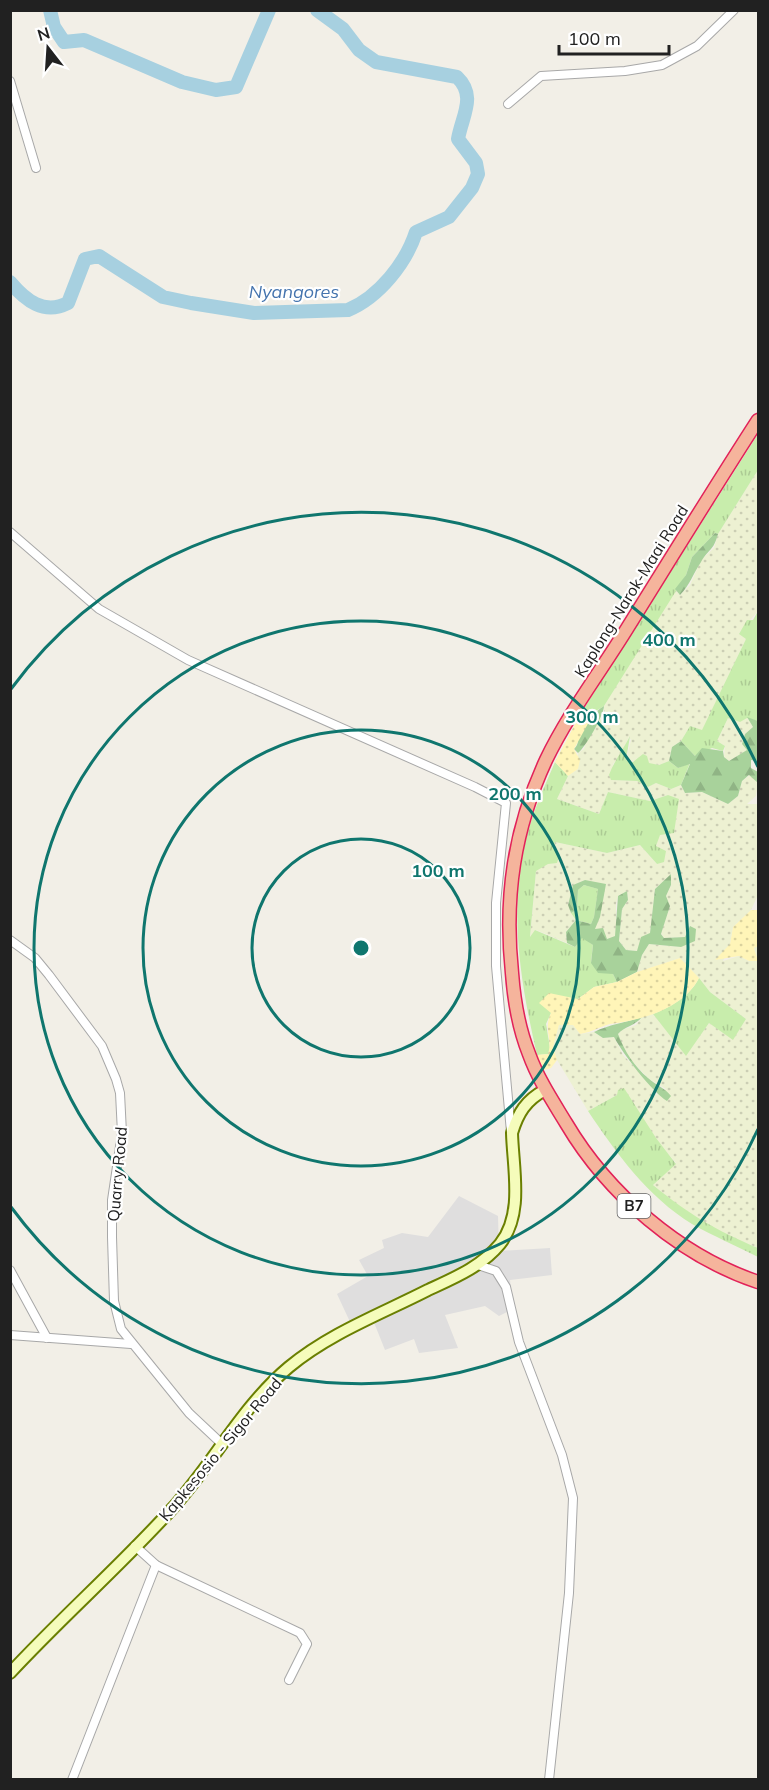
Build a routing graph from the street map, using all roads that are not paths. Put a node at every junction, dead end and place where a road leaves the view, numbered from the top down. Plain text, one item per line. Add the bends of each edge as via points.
1 (734, 10) edge
2 (10, 81) edge
3 (508, 104) dead end
4 (36, 168) dead end
5 (759, 420) edge
6 (10, 532) edge
7 (10, 940) edge
8 (545, 1090) junction
9 (512, 1133) junction
10 (478, 1264) junction
11 (10, 1270) edge
12 (759, 1282) edge
13 (10, 1335) edge
14 (47, 1338) junction
15 (131, 1344) junction
16 (222, 1444) junction
17 (135, 1546) junction
18 (156, 1564) junction
19 (10, 1673) edge
20 (289, 1680) dead end
21 (72, 1779) edge
22 (549, 1779) edge

1 - 3 street via 697,46 662,65 541,76
2 - 4 street
5 - 8 highway, Kaplong-Narok-Maai Road / B7 via 560,735 529,800 512,866 507,924 523,1038
6 - 9 street via 99,609 188,660 506,803 496,903 496,966
7 - 15 street, Quarry Road via 35,958 49,975 102,1047 117,1079 122,1133 112,1200 114,1301 121,1329
8 - 9 main road, Kapkesosio - Sigor Road via 523,1108
8 - 12 highway, Kaplong-Narok-Maai Road / B7 via 606,1178 647,1218 715,1266
9 - 10 main road, Kapkesosio - Sigor Road via 512,1216 501,1242
10 - 16 main road, Kapkesosio - Sigor Road via 313,1350 269,1387
10 - 22 street via 496,1271 506,1287 519,1342 562,1455 573,1498 569,1593
11 - 14 street
13 - 14 street
14 - 15 street
15 - 16 street, Quarry Road via 189,1413
16 - 17 main road, Kapkesosio - Sigor Road via 172,1510
17 - 18 street
17 - 19 main road, Kapkesosio - Sigor Road
18 - 20 street via 300,1633 307,1644
18 - 21 street

